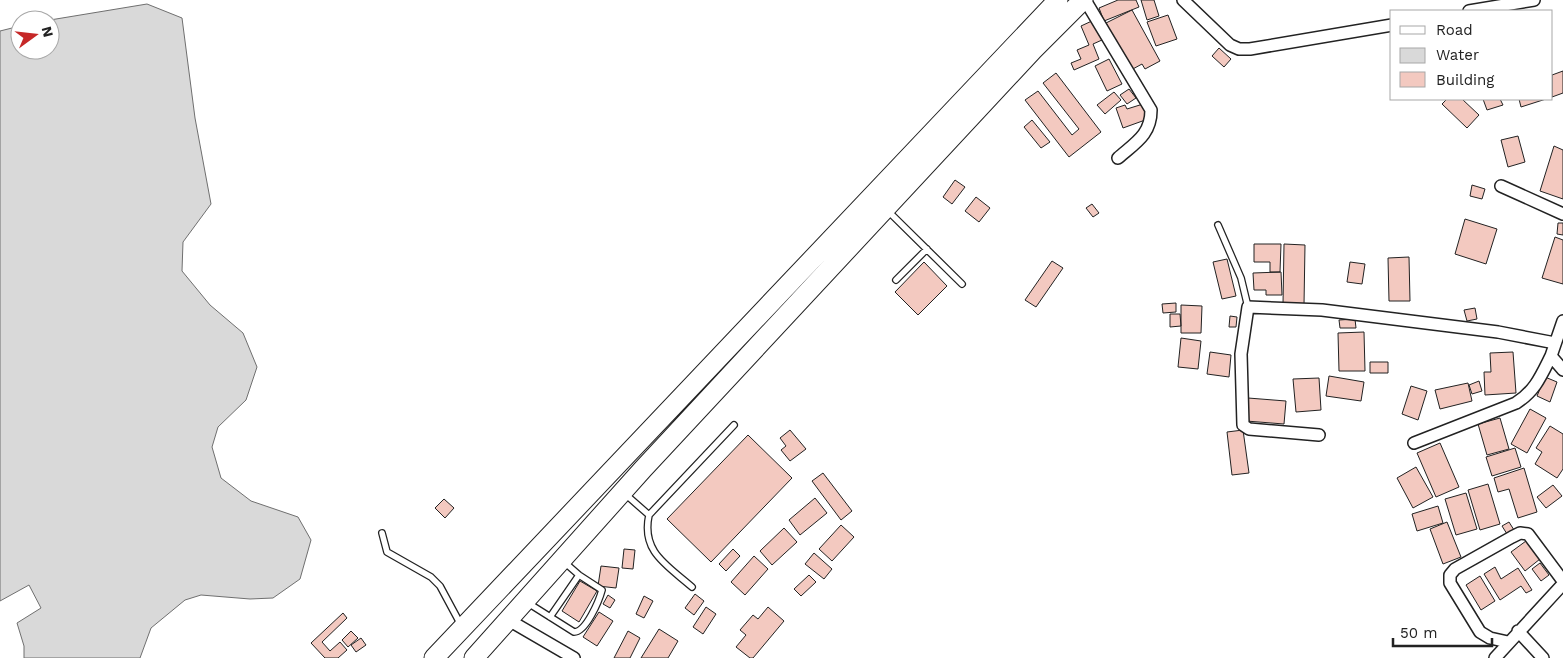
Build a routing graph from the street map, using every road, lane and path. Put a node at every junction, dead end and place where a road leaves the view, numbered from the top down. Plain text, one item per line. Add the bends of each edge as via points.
1 (1058, 0) edge
2 (1084, 0) edge
3 (1183, 0) edge
4 (1534, 0) edge
5 (1476, 10) edge
6 (1390, 25) edge
7 (1118, 158) dead end
8 (1501, 186) dead end
9 (886, 210) junction
10 (1563, 214) edge
11 (1218, 225) dead end
12 (927, 249) junction
13 (896, 280) dead end
14 (962, 284) dead end
15 (1248, 307) junction
16 (1563, 321) edge
17 (1556, 344) junction
18 (1551, 356) junction
19 (1563, 370) edge
20 (734, 425) dead end
21 (1319, 434) dead end
22 (1414, 443) dead end
23 (622, 492) junction
24 (649, 515) junction
25 (382, 533) dead end
26 (561, 560) junction
27 (578, 575) junction
28 (1563, 583) edge
29 (692, 587) dead end
30 (524, 600) junction
31 (550, 617) junction
32 (507, 619) junction
33 (462, 628) junction
34 (1518, 631) junction
35 (1508, 642) junction
36 (434, 658) edge
37 (474, 658) edge
38 (574, 658) edge
39 (1495, 658) edge
40 (1543, 658) edge

1 - 33 main road
2 - 7 street via 1151,110 1151,123 1142,138
2 - 9 main road via 1033,50
3 - 6 street via 1230,45 1239,49
4 - 5 street
8 - 10 street
9 - 12 lane
9 - 23 main road
11 - 15 lane via 1242,278
12 - 13 lane
12 - 14 lane
15 - 17 street via 1322,310 1498,332
15 - 21 street via 1242,354 1243,425 1249,429
16 - 17 street
17 - 18 street
18 - 19 street
18 - 22 street via 1529,395
20 - 24 lane
23 - 24 lane
23 - 26 main road
24 - 29 lane via 649,545
25 - 33 lane via 387,552 431,577 440,586
26 - 27 lane
26 - 30 main road
27 - 31 lane
27 - 31 lane via 602,590 599,602 581,630 574,632
28 - 34 street
28 - 35 street via 1528,534 1512,536 1455,569 1450,575 1450,582 1480,632
30 - 31 lane
30 - 32 main road
32 - 37 main road
32 - 38 street
33 - 36 main road
34 - 35 street
34 - 40 street
35 - 39 street

